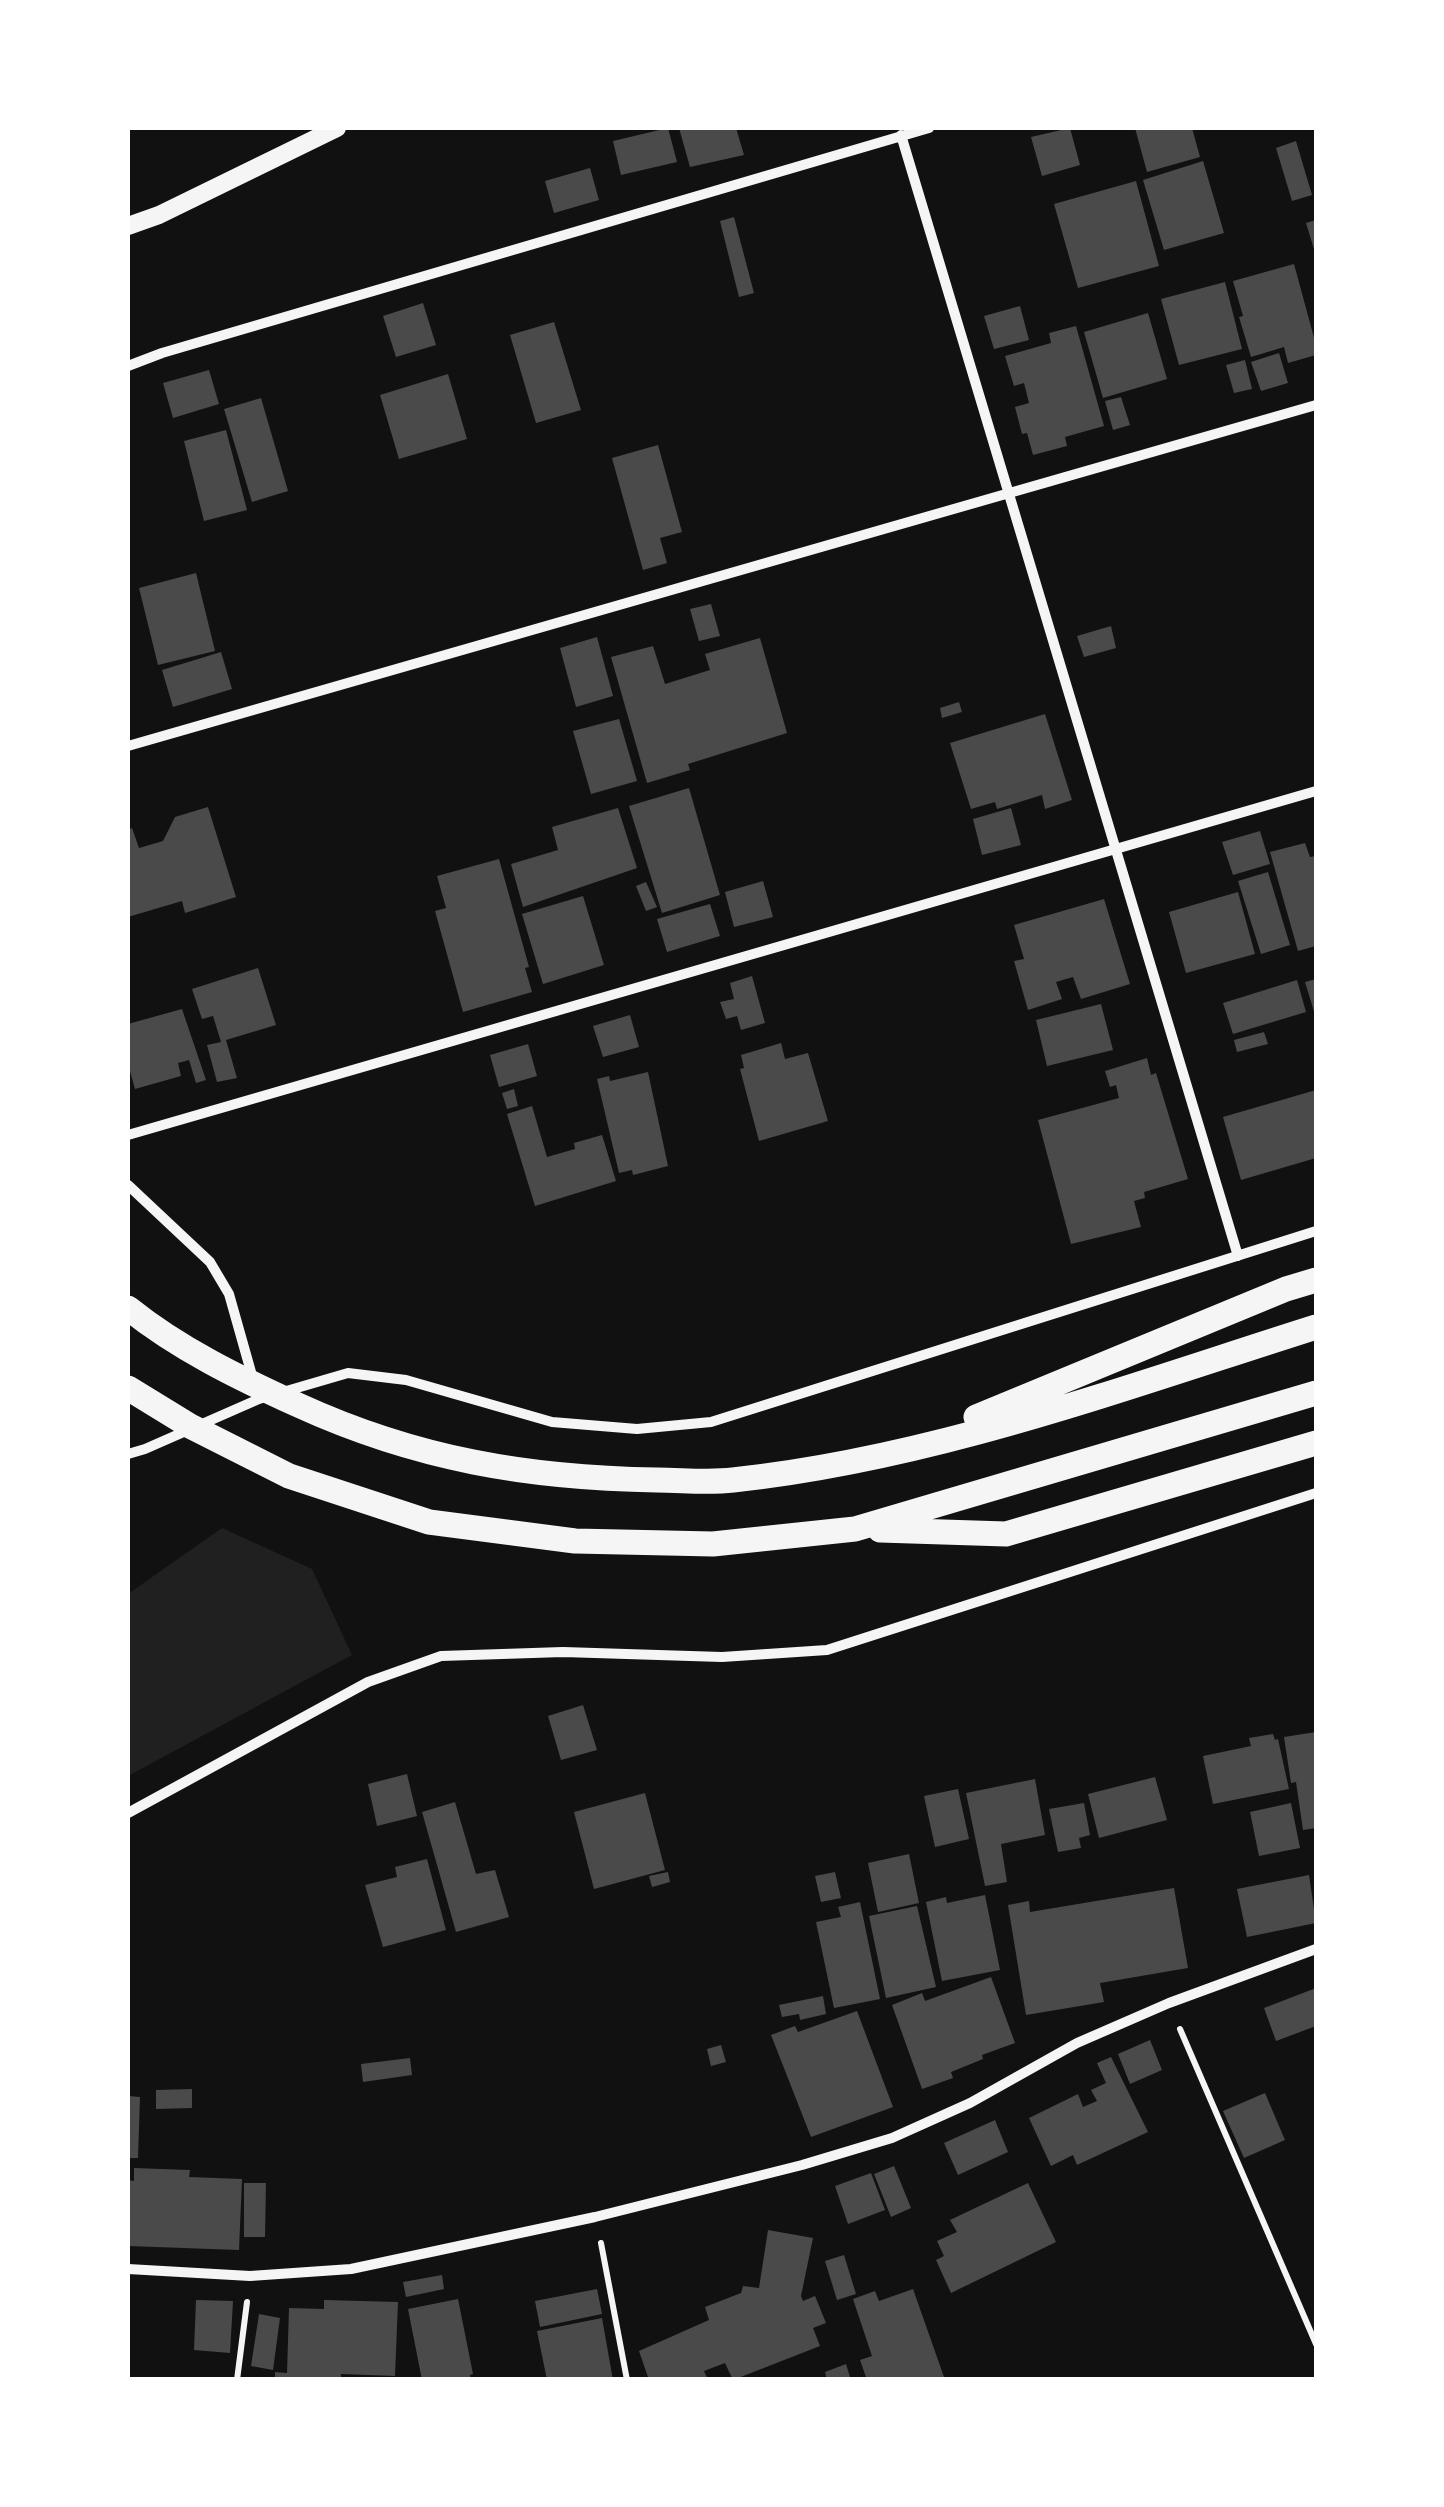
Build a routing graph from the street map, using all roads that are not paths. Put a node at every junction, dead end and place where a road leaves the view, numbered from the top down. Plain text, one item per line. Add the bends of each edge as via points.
1 (337, 128) edge
2 (928, 128) edge
3 (901, 134) junction
4 (128, 226) edge
5 (128, 366) edge
6 (1316, 405) edge
7 (1008, 492) junction
8 (128, 746) edge
9 (1316, 791) edge
10 (1116, 848) junction
11 (128, 1136) edge
12 (128, 1185) edge
13 (1316, 1230) edge
14 (1238, 1256) junction
15 (1316, 1280) edge
16 (128, 1308) edge
17 (1316, 1327) edge
18 (128, 1388) edge
19 (1316, 1393) edge
20 (259, 1399) junction
21 (1316, 1443) edge
22 (128, 1454) edge
23 (878, 1457) junction
24 (1316, 1493) edge
25 (855, 1529) junction
26 (128, 1813) edge
27 (1316, 1949) edge
28 (128, 2269) edge

1 - 4 street
2 - 3 street
3 - 5 street
3 - 7 street
6 - 7 street
7 - 8 street
7 - 10 street
9 - 10 street
10 - 11 street
10 - 14 street
12 - 20 street via 210,1262 229,1294
13 - 14 street
14 - 20 street via 711,1422 637,1429 552,1422 406,1380 348,1372
15 - 23 main road
16 - 23 main road via 230,1374 343,1426 456,1461 576,1479 730,1481
17 - 23 main road via 1054,1410
18 - 25 main road via 289,1476 430,1522 575,1541 713,1544
19 - 25 main road
20 - 22 street
21 - 25 main road via 1006,1534
24 - 26 street via 827,1650 722,1657 441,1656 368,1682
27 - 28 street via 1077,2043 892,2138 802,2165 351,2269 250,2276

